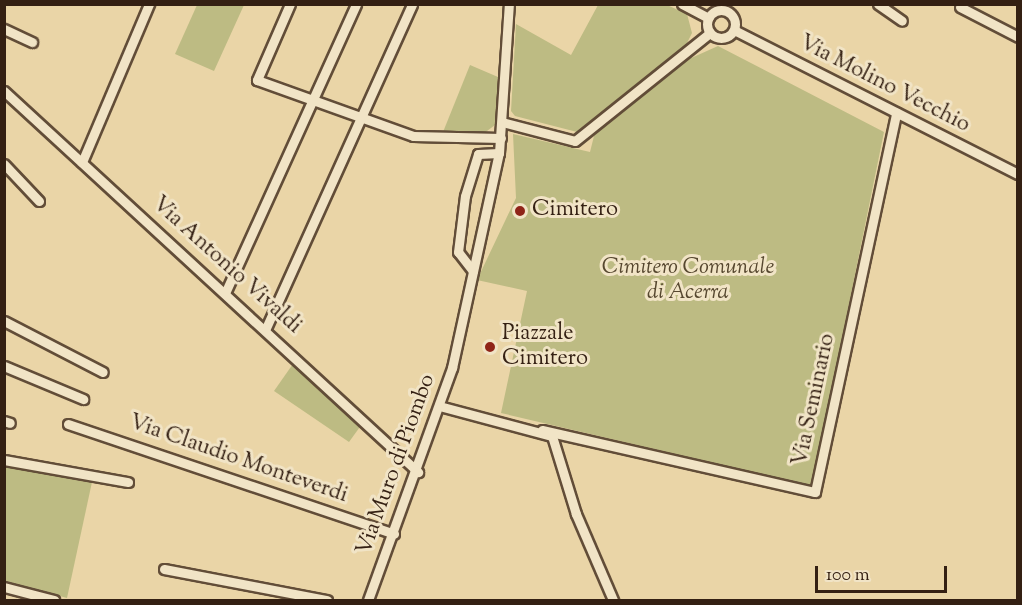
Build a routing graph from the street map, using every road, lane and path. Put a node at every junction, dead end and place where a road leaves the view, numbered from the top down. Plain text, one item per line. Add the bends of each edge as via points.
1 (149, 4) edge
2 (290, 4) edge
3 (356, 4) edge
4 (412, 4) edge
5 (509, 4) edge
6 (682, 4) edge
7 (736, 4) edge
8 (878, 4) edge
9 (960, 7) dead end
10 (730, 13) junction
11 (708, 18) junction
12 (902, 21) dead end
13 (4, 29) edge
14 (734, 30) junction
15 (710, 33) junction
16 (1017, 37) edge
17 (32, 42) dead end
18 (4, 91) edge
19 (313, 102) junction
20 (896, 113) junction
21 (362, 119) junction
22 (502, 122) junction
23 (501, 138) junction
24 (499, 153) junction
25 (82, 162) junction
26 (4, 164) edge
27 (1017, 174) edge
28 (39, 201) dead end
29 (473, 271) junction
30 (226, 291) junction
31 (4, 321) edge
32 (266, 328) junction
33 (4, 366) edge
34 (103, 372) dead end
35 (83, 399) dead end
36 (442, 407) junction
37 (68, 424) dead end
38 (542, 430) junction
39 (4, 460) edge
40 (418, 472) junction
41 (128, 483) dead end
42 (394, 534) junction
43 (164, 569) dead end
44 (4, 587) edge
45 (54, 600) edge
46 (327, 600) edge
47 (370, 600) edge
48 (613, 600) edge

1 - 25 street
2 - 19 street via 257,80
3 - 19 street
4 - 21 street
5 - 22 street, Via Muro di Piombo
6 - 11 street
7 - 10 street
8 - 12 street
9 - 16 street
10 - 11 street via 717,10
10 - 14 street
11 - 15 street
13 - 17 street
14 - 15 street via 723,38
14 - 20 street, Via Molino Vecchio
15 - 22 street via 575,141
18 - 25 street, Via Antonio Vivaldi
19 - 21 street
19 - 30 street
20 - 27 street, Via Molino Vecchio
20 - 38 street, Via Seminario via 815,492
21 - 23 street via 413,136
21 - 32 street
22 - 23 street, Via Muro di Piombo
23 - 24 street, Via Muro di Piombo
24 - 29 street, Via Muro di Piombo
24 - 29 street via 478,154 465,196 458,252
25 - 30 street, Via Antonio Vivaldi
26 - 28 street
29 - 36 street, Via Muro di Piombo
30 - 32 street, Via Antonio Vivaldi
31 - 34 street
32 - 40 street, Via Antonio Vivaldi
33 - 35 street
36 - 38 street
36 - 40 street, Via Muro di Piombo
37 - 42 street, Via Claudio Monteverdi
38 - 48 street via 558,444 576,514
39 - 41 street
40 - 42 street, Via Muro di Piombo
42 - 47 street, Via Muro di Piombo
43 - 46 street
44 - 45 street

